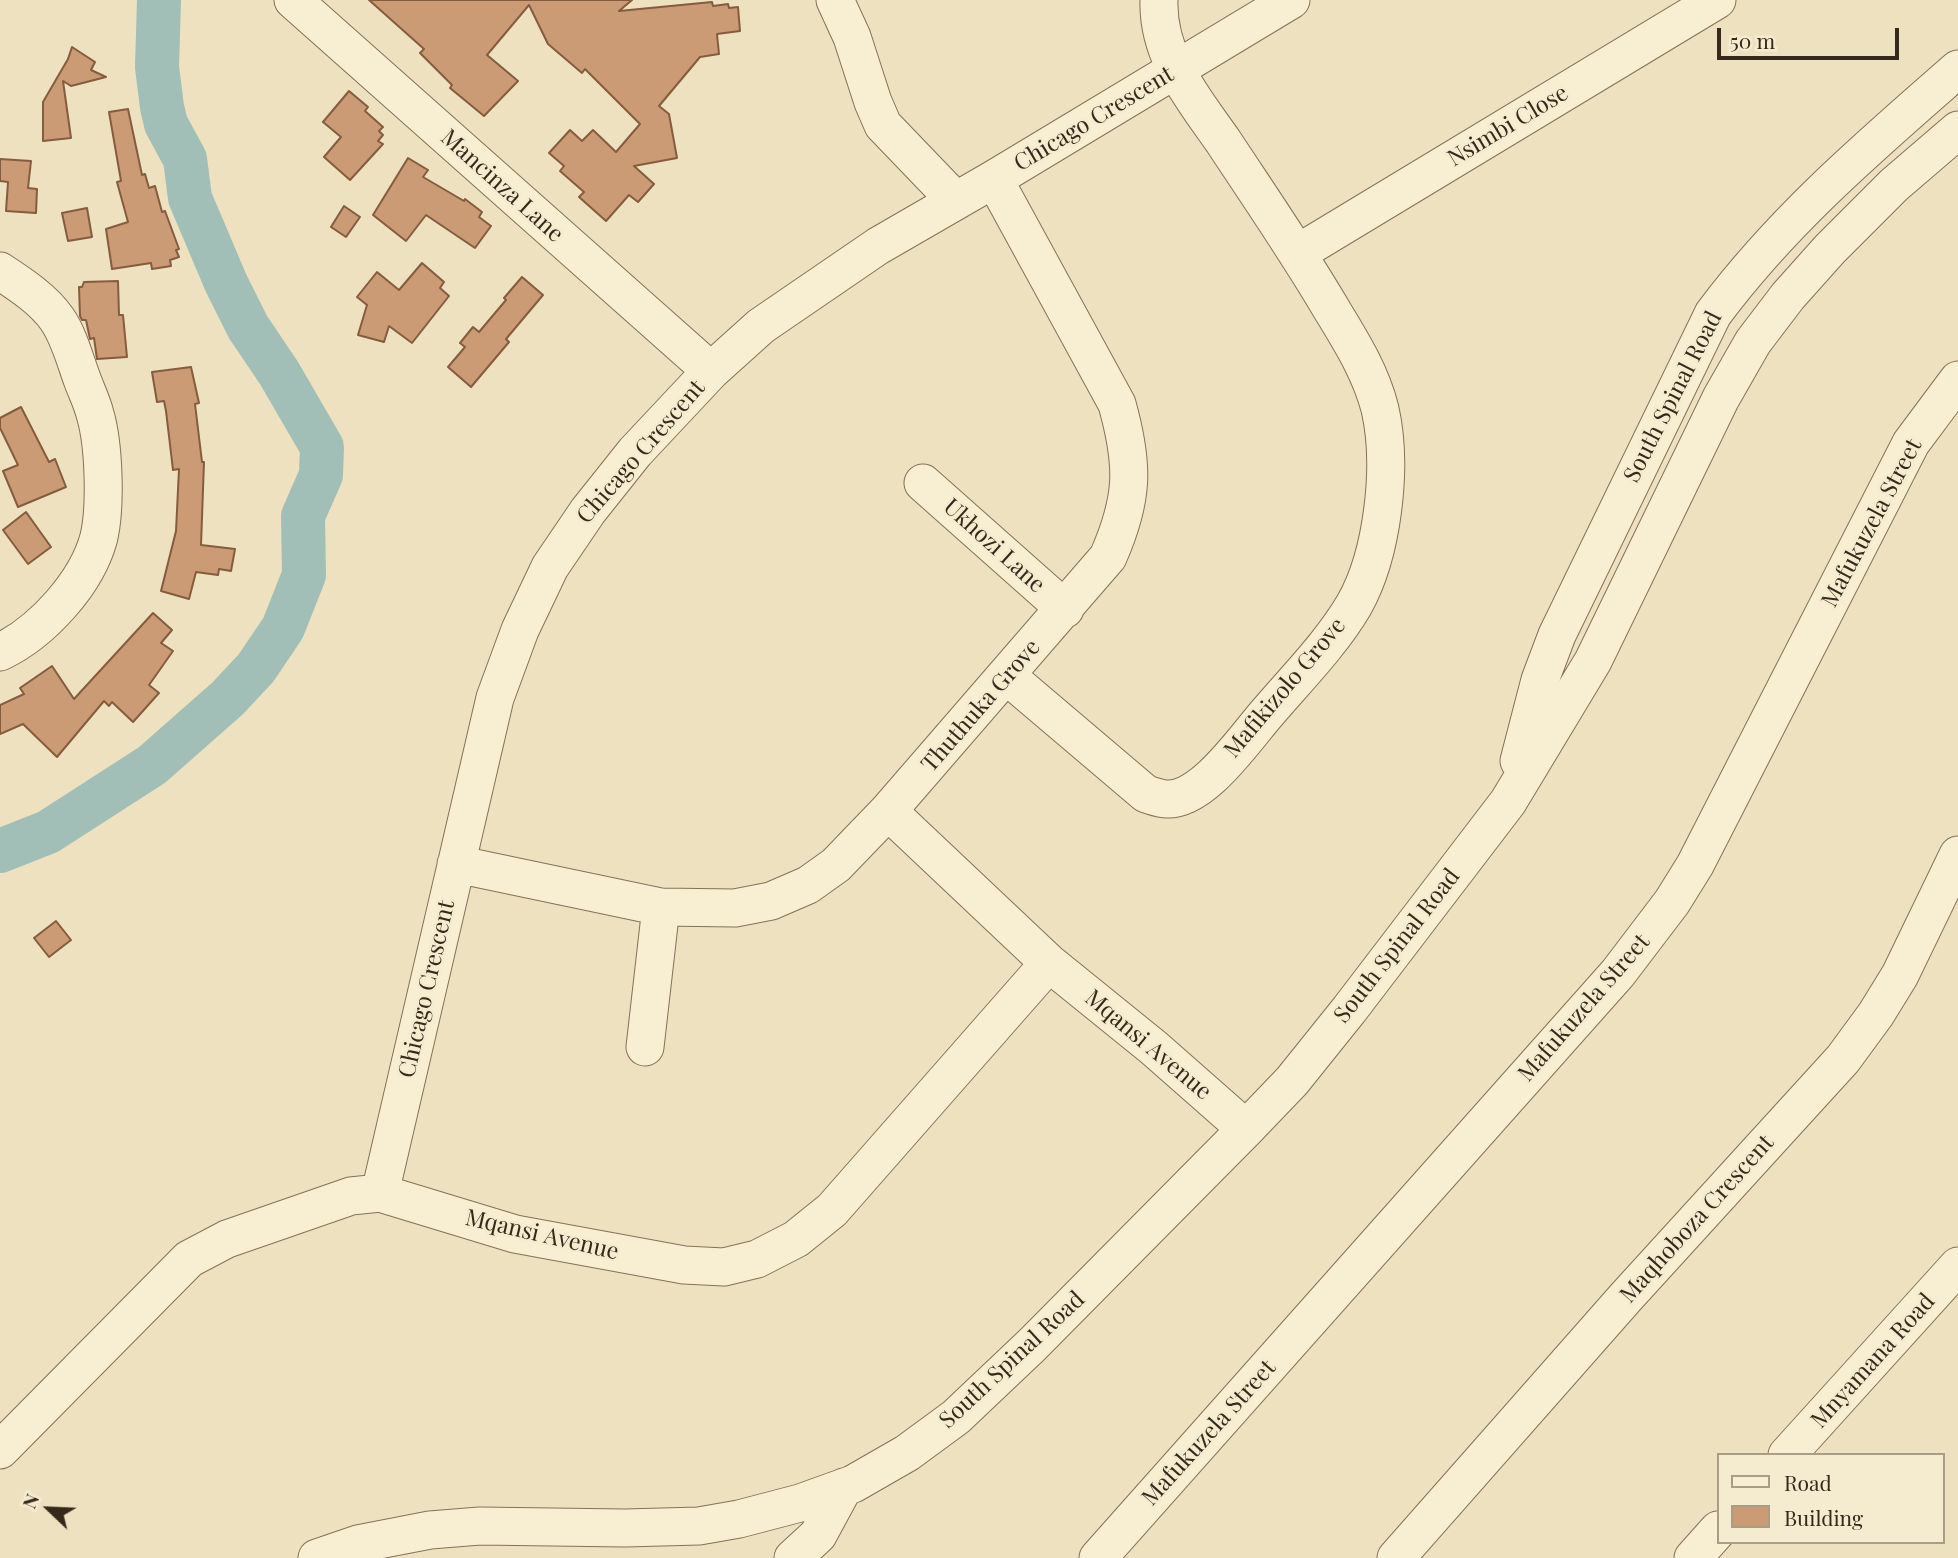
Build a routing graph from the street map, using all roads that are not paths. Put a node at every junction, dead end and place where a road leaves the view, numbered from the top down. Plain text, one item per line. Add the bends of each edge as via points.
1 (835, 0) edge
2 (1159, 0) edge
3 (1292, 0) edge
4 (1717, 0) edge
5 (298, 1) edge
6 (1958, 69) edge
7 (1175, 70) junction
8 (1958, 130) edge
9 (994, 179) junction
10 (956, 201) junction
11 (1298, 253) junction
12 (0, 271) edge
13 (711, 371) junction
14 (1958, 380) edge
15 (923, 483) dead end
16 (1065, 609) junction
17 (0, 652) edge
18 (1007, 676) junction
19 (1508, 802) junction
20 (888, 811) junction
21 (1958, 855) edge
22 (456, 864) junction
23 (661, 907) junction
24 (1049, 963) junction
25 (645, 1047) dead end
26 (1246, 1129) junction
27 (380, 1193) junction
28 (1953, 1284) edge
29 (0, 1450) edge
30 (1789, 1453) edge
31 (844, 1487) junction
32 (1716, 1532) edge
33 (479, 1542) edge
34 (317, 1558) edge
35 (793, 1558) edge
36 (1098, 1558) edge
37 (1396, 1558) edge
38 (1693, 1558) edge

1 - 10 street via 883,125
2 - 7 street, Mafikizolo Grove via 1161,34
3 - 7 street, Chicago Crescent
4 - 11 street, Nsimbi Close
5 - 13 street, Mancinza Lane
6 - 19 street, South Spinal Road via 1789,222 1713,314 1557,635 1540,680
7 - 9 street, Chicago Crescent
7 - 11 street, Mafikizolo Grove
8 - 19 street, South Spinal Road via 1830,249 1753,342 1593,661
9 - 10 street, Chicago Crescent
9 - 16 street, Thuthuka Grove via 1117,404 1128,444 1129,485 1123,524 1108,556
10 - 13 street, Chicago Crescent via 878,246 761,326
11 - 18 street, Mafikizolo Grove via 1360,358 1380,409 1385,456 1382,513 1374,560 1354,605 1212,777 1186,796 1167,799 1146,794
12 - 17 street via 58,320 71,349 96,416 102,501 99,537 64,602 16,644
13 - 22 street, Chicago Crescent via 635,452 550,567 495,698
14 - 36 street, Mafukuzela Street via 1911,443 1672,902 1618,973
15 - 16 street, Ukhozi Lane
16 - 18 street, Thuthuka Grove
18 - 20 street, Thuthuka Grove
19 - 26 street, South Spinal Road via 1349,1010
20 - 23 street, Thuthuka Grove via 836,865 808,885 771,901 736,908
20 - 24 street, Mqansi Avenue
21 - 37 street, Maqhoboza Crescent via 1900,975 1843,1059
22 - 23 street, Thuthuka Grove
22 - 27 street, Chicago Crescent
23 - 25 street
24 - 26 street, Mqansi Avenue
24 - 27 street, Mqansi Avenue via 832,1210 796,1239 757,1259 724,1267 684,1265 515,1234
26 - 31 street, South Spinal Road via 956,1417 907,1453
27 - 29 street, Mqansi Avenue via 352,1196 227,1239 190,1259
28 - 30 street, Mnyamana Road
31 - 33 street, South Spinal Road via 738,1520 699,1526
31 - 35 street via 818,1535
32 - 38 street
33 - 34 street, South Spinal Road via 430,1530 358,1544

